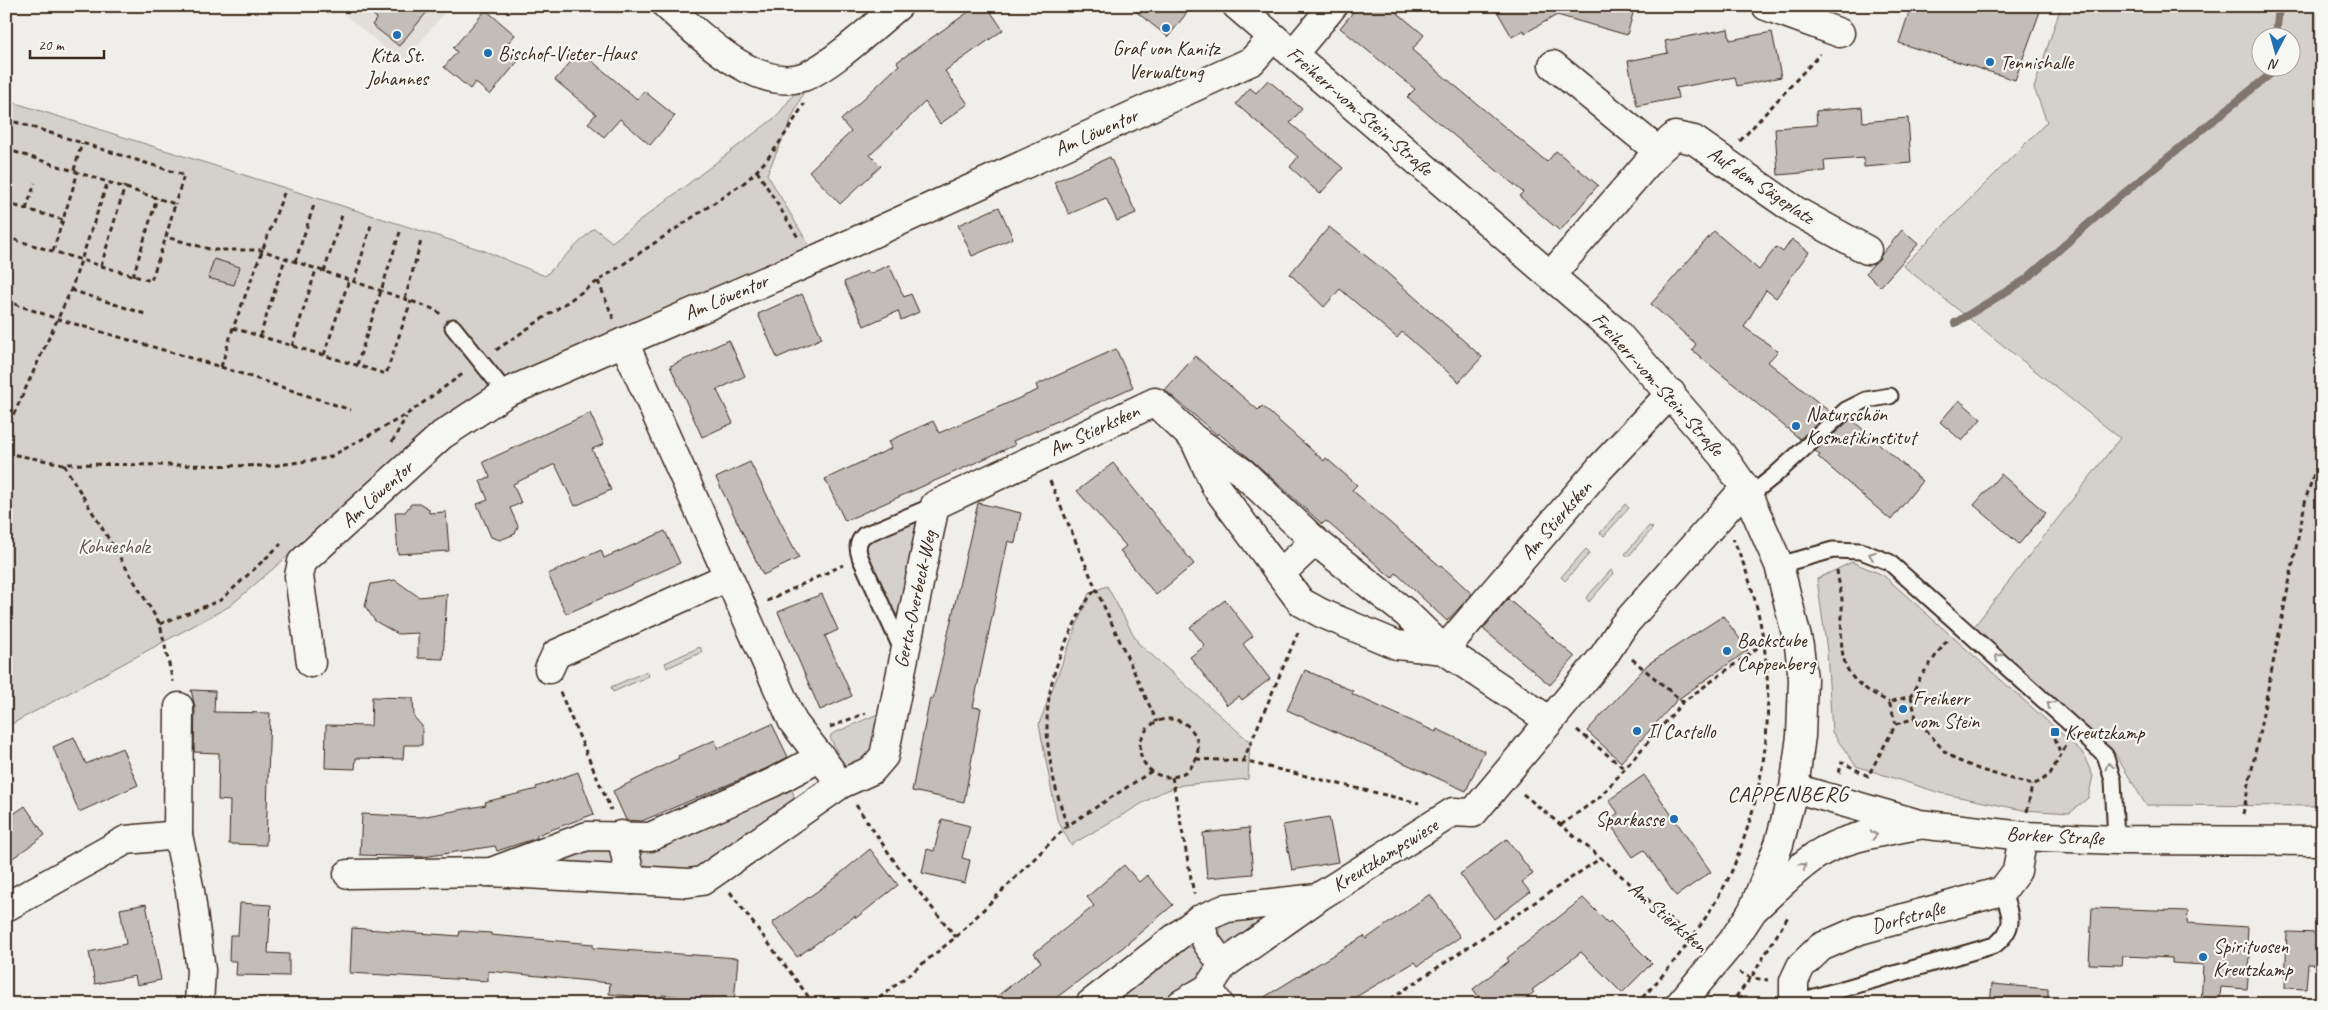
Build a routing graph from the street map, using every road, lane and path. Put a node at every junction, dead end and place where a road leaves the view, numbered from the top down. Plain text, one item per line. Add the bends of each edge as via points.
1 (667, 6) edge
2 (898, 6) edge
3 (1237, 6) edge
4 (1334, 6) edge
5 (1766, 6) edge
6 (1840, 33) joint
7 (1283, 45) junction
8 (1553, 64) dead end
9 (803, 77) junction
10 (6, 119) edge
11 (82, 143) junction
12 (6, 149) edge
13 (1658, 151) junction
14 (1722, 160) junction
15 (76, 171) junction
16 (757, 171) junction
17 (108, 181) junction
18 (35, 183) dead end
19 (125, 186) junction
20 (284, 193) dead end
21 (157, 198) junction
22 (6, 203) edge
23 (175, 204) junction
24 (314, 205) dead end
25 (26, 209) junction
26 (342, 215) dead end
27 (63, 220) junction
28 (371, 225) dead end
29 (400, 232) dead end
30 (6, 236) edge
31 (166, 237) junction
32 (421, 241) dead end
33 (261, 250) junction
34 (1866, 250) dead end
35 (53, 251) junction
36 (285, 259) junction
37 (82, 260) junction
38 (812, 261) junction
39 (295, 262) junction
40 (101, 266) junction
41 (316, 270) junction
42 (324, 272) junction
43 (1551, 275) junction
44 (133, 276) junction
45 (349, 280) junction
46 (598, 281) junction
47 (354, 282) junction
48 (71, 290) junction
49 (381, 291) junction
50 (405, 299) junction
51 (6, 301) edge
52 (410, 301) junction
53 (144, 314) dead end
54 (58, 319) junction
55 (453, 326) joint
56 (233, 328) junction
57 (260, 336) junction
58 (624, 342) junction
59 (292, 346) junction
60 (324, 355) junction
61 (481, 361) junction
62 (357, 365) junction
63 (221, 367) junction
64 (1671, 393) junction
65 (506, 394) junction
66 (1890, 396) dead end
67 (351, 410) dead end
68 (406, 415) junction
69 (6, 431) edge
70 (1194, 439) junction
71 (386, 448) dead end
72 (2322, 449) edge
73 (6, 453) edge
74 (1039, 455) joint
75 (63, 464) junction
76 (1054, 490) dead end
77 (1747, 492) junction
78 (935, 505) junction
79 (1722, 513) junction
80 (286, 540) dead end
81 (1315, 541) junction
82 (1833, 550) junction
83 (860, 557) junction
84 (1779, 564) junction
85 (1281, 573) junction
86 (728, 577) junction
87 (1096, 589) junction
88 (1310, 607) junction
89 (744, 612) junction
90 (160, 624) junction
91 (1959, 624) junction
92 (1612, 643) junction
93 (1764, 643) junction
94 (1444, 650) junction
95 (903, 654) junction
96 (311, 663) dead end
97 (549, 669) joint
98 (1911, 696) junction
99 (895, 701) junction
100 (1684, 702) junction
101 (1889, 702) junction
102 (179, 707) joint
103 (1554, 717) junction
104 (1916, 718) junction
105 (1157, 722) junction
106 (1896, 724) junction
107 (2077, 729) junction
108 (813, 747) junction
109 (1196, 759) junction
110 (1243, 761) junction
111 (1842, 762) dead end
112 (1626, 770) junction
113 (1152, 771) junction
114 (1503, 776) junction
115 (1172, 777) junction
116 (841, 784) junction
117 (1794, 788) junction
118 (1453, 812) junction
119 (2242, 817) dead end
120 (1920, 824) junction
121 (1561, 825) junction
122 (1067, 826) junction
123 (2116, 827) junction
124 (178, 835) junction
125 (621, 835) junction
126 (2023, 836) junction
127 (2322, 841) edge
128 (1601, 858) junction
129 (491, 872) junction
130 (715, 873) junction
131 (348, 874) dead end
132 (631, 880) junction
133 (2002, 891) junction
134 (1317, 898) junction
135 (6, 907) edge
136 (1753, 910) junction
137 (1790, 913) dead end
138 (1198, 920) junction
139 (956, 937) junction
140 (1690, 938) junction
141 (1718, 960) junction
142 (1223, 964) junction
143 (1751, 978) junction
144 (1214, 996) edge
145 (1794, 996) edge
146 (1849, 996) edge
147 (199, 1004) edge
148 (814, 1004) edge
149 (872, 1004) edge
150 (1090, 1004) edge
151 (1181, 1004) edge
152 (1383, 1004) edge
153 (1636, 1004) edge
154 (1680, 1004) edge
155 (1730, 1004) edge

1 - 9 street via 746,69 767,77
2 - 9 street via 825,65
3 - 7 street, Freiherr-vom-Stein-Straße
4 - 7 street, Am Löwentor
5 - 6 street
6 - 14 path
7 - 38 street, Am Löwentor
7 - 43 street, Freiherr-vom-Stein-Straße
8 - 13 street
9 - 16 path via 806,101
10 - 11 path
11 - 15 path
11 - 23 path via 184,175
12 - 15 path
13 - 14 street, Auf dem Sägeplatz via 1675,136 1694,140
13 - 43 street, Auf dem Sägeplatz
14 - 34 street, Auf dem Sägeplatz via 1796,211
15 - 17 path
15 - 27 path
16 - 38 path
16 - 46 path via 746,182
17 - 19 path
17 - 37 path
18 - 25 path
19 - 21 path
19 - 40 path
20 - 33 path
21 - 23 path
21 - 44 path
22 - 25 path
23 - 31 path
24 - 39 path
25 - 27 path
26 - 42 path
27 - 35 path
28 - 47 path
29 - 49 path
30 - 35 path
31 - 33 path via 213,250
31 - 44 path via 151,281
32 - 50 path
33 - 36 path
33 - 56 path
35 - 37 path
36 - 39 path
36 - 57 path
37 - 40 path
37 - 48 path
38 - 58 street, Am Löwentor
39 - 41 path
40 - 44 path
41 - 42 path
41 - 59 path
42 - 45 path
43 - 64 street, Freiherr-vom-Stein-Straße via 1616,332
45 - 47 path
45 - 60 path
46 - 58 path
46 - 61 path
47 - 49 path
48 - 53 path
48 - 54 path
49 - 50 path
49 - 62 path
50 - 52 path
51 - 54 path
52 - 55 path via 436,310
52 - 62 path via 386,374
54 - 63 path
54 - 69 path
55 - 61 lane
56 - 57 path
56 - 63 path
57 - 59 path
58 - 65 street, Am Löwentor
58 - 86 street
59 - 60 path
60 - 62 path
61 - 65 lane
61 - 68 path
63 - 67 path
64 - 77 street, Freiherr-vom-Stein-Straße via 1722,455
64 - 94 street, Am Stierksken via 1600,468
65 - 96 street, Am Löwentor via 442,435 302,562 299,576
66 - 77 lane via 1866,400 1846,410 1774,476
68 - 71 path
68 - 75 path via 328,458 271,466
70 - 74 street, Am Stierksken via 1155,402
70 - 81 street, Am Stierksken via 1242,472
70 - 85 street, Am Stierksken via 1216,487
72 - 119 path via 2306,498
73 - 75 path
74 - 78 street, Gerta-Overbeck-Weg
75 - 90 path
76 - 87 path
77 - 79 street
77 - 84 street, Freiherr-vom-Stein-Straße
78 - 83 lane via 864,535 859,540
78 - 95 street, Gerta-Overbeck-Weg
79 - 92 street via 1623,626
79 - 93 path via 1743,560
80 - 90 path via 221,600
81 - 85 street
81 - 94 street, Am Stierksken via 1406,613
82 - 84 lane
91 -> 82 lane via 1889,562 1861,551
82 - 101 path via 1842,598 1844,659 1859,683
83 - 89 path
83 - 95 lane
84 - 117 street, Freiherr-vom-Stein-Straße via 1799,646 1803,679
85 - 88 street, Am Stierksken via 1301,602
86 - 89 street
86 - 97 street via 556,654
87 - 105 path
87 - 122 path via 1088,597 1067,640 1052,678 1046,713 1049,755
88 - 94 street, Am Stierksken via 1397,645
88 - 110 path
89 - 108 street via 793,722
90 - 102 path
91 - 98 path
107 -> 91 lane
92 - 100 path
92 - 103 street
93 - 100 path
93 - 140 path via 1769,724 1760,785 1751,819 1727,881
94 - 103 street, Am Stierksken
95 - 99 street, Gerta-Overbeck-Weg
97 - 125 path
98 - 101 path
98 - 104 path
99 - 108 path
99 - 116 street, Gerta-Overbeck-Weg via 884,756 879,764
100 - 112 path
101 - 106 path
102 - 124 street
103 - 112 path
103 - 114 street
104 - 106 path
104 - 107 path via 1945,752 1959,761 2032,785 2050,774
105 - 109 path via 1179,720 1189,726 1198,747
105 - 113 path via 1149,727 1141,743 1143,758
106 - 111 path via 1868,776
123 -> 107 lane via 2113,780 2105,755
108 - 116 street
108 - 125 street, Gerta-Overbeck-Weg via 772,782 650,837
109 - 110 path
109 - 115 path via 1190,768
110 - 118 path
112 - 121 path via 1600,797
113 - 115 path
113 - 122 path
114 - 118 street via 1473,813
114 - 121 path, Am Stierksken
115 - 138 path
116 - 130 street, Gerta-Overbeck-Weg
116 - 139 path via 897,865
117 - 120 street, Borker Straße
117 - 136 street, Freiherr-vom-Stein-Straße via 1779,844
118 - 134 street, Kreutzkampswiese
120 - 126 street, Borker Straße
136 -> 120 street via 1815,856 1830,848
121 - 128 path, Am Stierksken
122 - 139 path
123 - 126 street, Borker Straße
123 - 127 street, Borker Straße
124 - 135 street via 126,840
124 - 147 street via 201,970
125 - 129 street, Gerta-Overbeck-Weg via 587,836
125 - 132 street
126 - 133 street via 2017,871
128 - 140 path, Am Stierksken
128 - 152 path
129 - 131 street, Gerta-Overbeck-Weg
129 - 132 street, Gerta-Overbeck-Weg
130 - 132 street, Gerta-Overbeck-Weg via 702,881 688,883
130 - 148 path
133 - 145 street, Dorfstraße via 1860,930 1821,947 1801,966
133 - 146 lane via 2011,924 2007,936 1995,946
134 - 138 street, Kreutzkampswiese via 1227,908
134 - 142 street, Kreutzkampswiese
136 - 141 street
137 - 143 path
138 - 142 street via 1207,943
138 - 150 street, Kreutzkampswiese
139 - 149 path
140 - 141 path, Am Stierksken
140 - 153 path
141 - 143 path, Am Stierksken
141 - 154 street
142 - 144 street, Kreutzkampswiese
143 - 145 path
143 - 155 path
144 - 151 street, Kreutzkampswiese
145 - 146 lane

